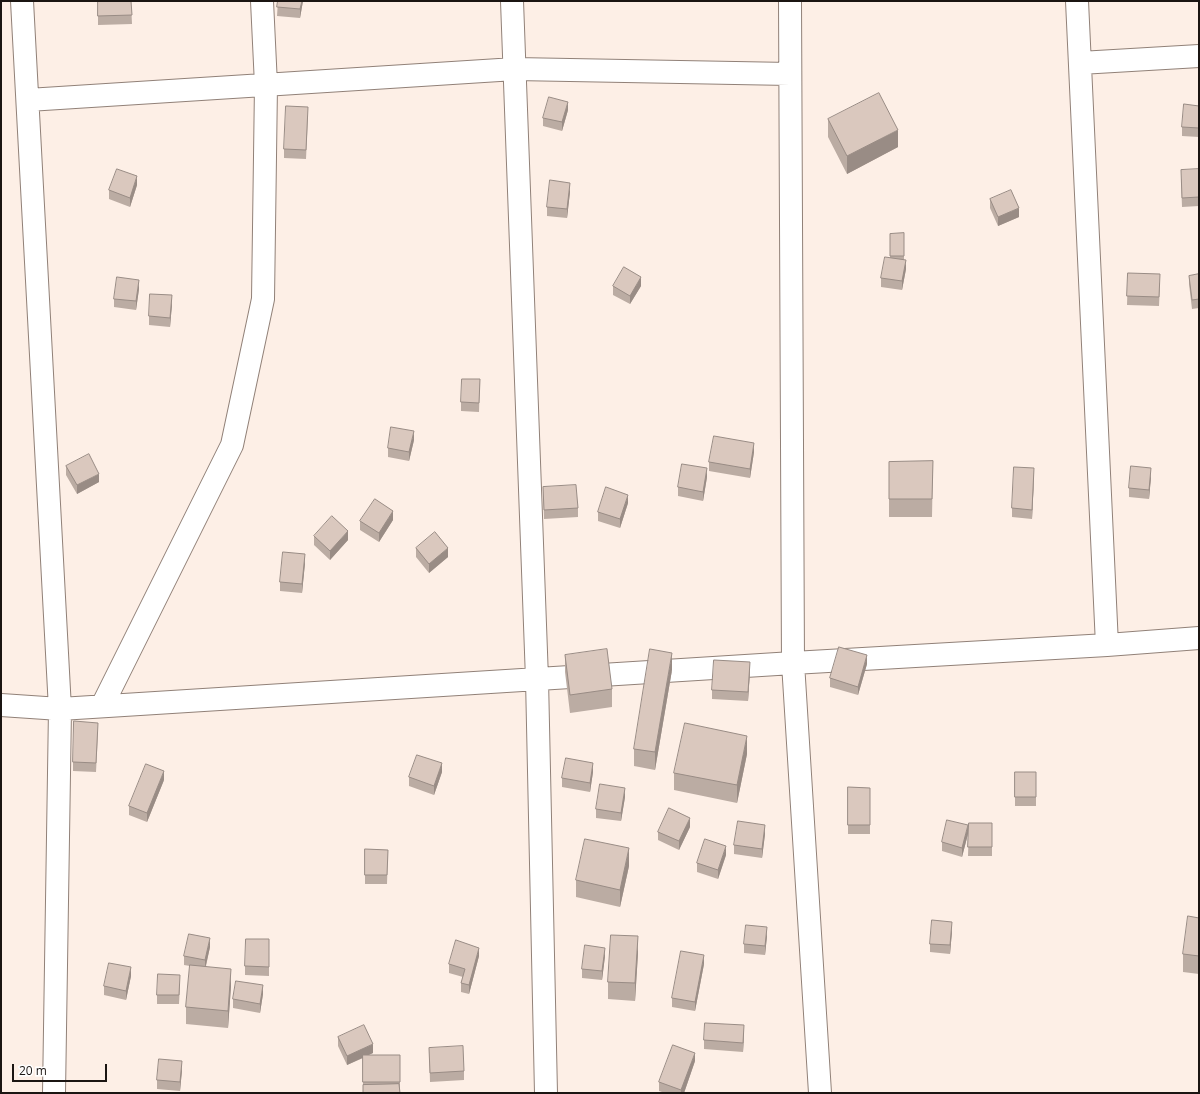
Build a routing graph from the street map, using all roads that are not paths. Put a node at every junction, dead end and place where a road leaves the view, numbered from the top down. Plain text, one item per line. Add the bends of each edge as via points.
1 (22, 1) edge
2 (262, 1) edge
3 (512, 1) edge
4 (790, 1) edge
5 (1077, 1) edge
6 (1199, 56) edge
7 (1080, 63) junction
8 (515, 69) junction
9 (790, 74) junction
10 (266, 85) junction
11 (28, 100) junction
12 (1199, 638) edge
13 (1107, 645) junction
14 (793, 663) junction
15 (537, 679) junction
16 (1, 705) edge
17 (102, 706) junction
18 (60, 709) junction
19 (54, 1093) edge
20 (546, 1093) edge
21 (820, 1093) edge

1 - 11 street
2 - 10 street
3 - 8 street
4 - 9 street
5 - 7 street
6 - 7 street
7 - 13 street
8 - 9 street
8 - 10 street
8 - 15 street
9 - 14 street
10 - 11 street
10 - 17 street via 263,299 232,445
11 - 18 street
12 - 13 street
13 - 14 street
14 - 15 street
14 - 21 street
15 - 17 street
15 - 20 street
16 - 18 street
17 - 18 street
18 - 19 street

